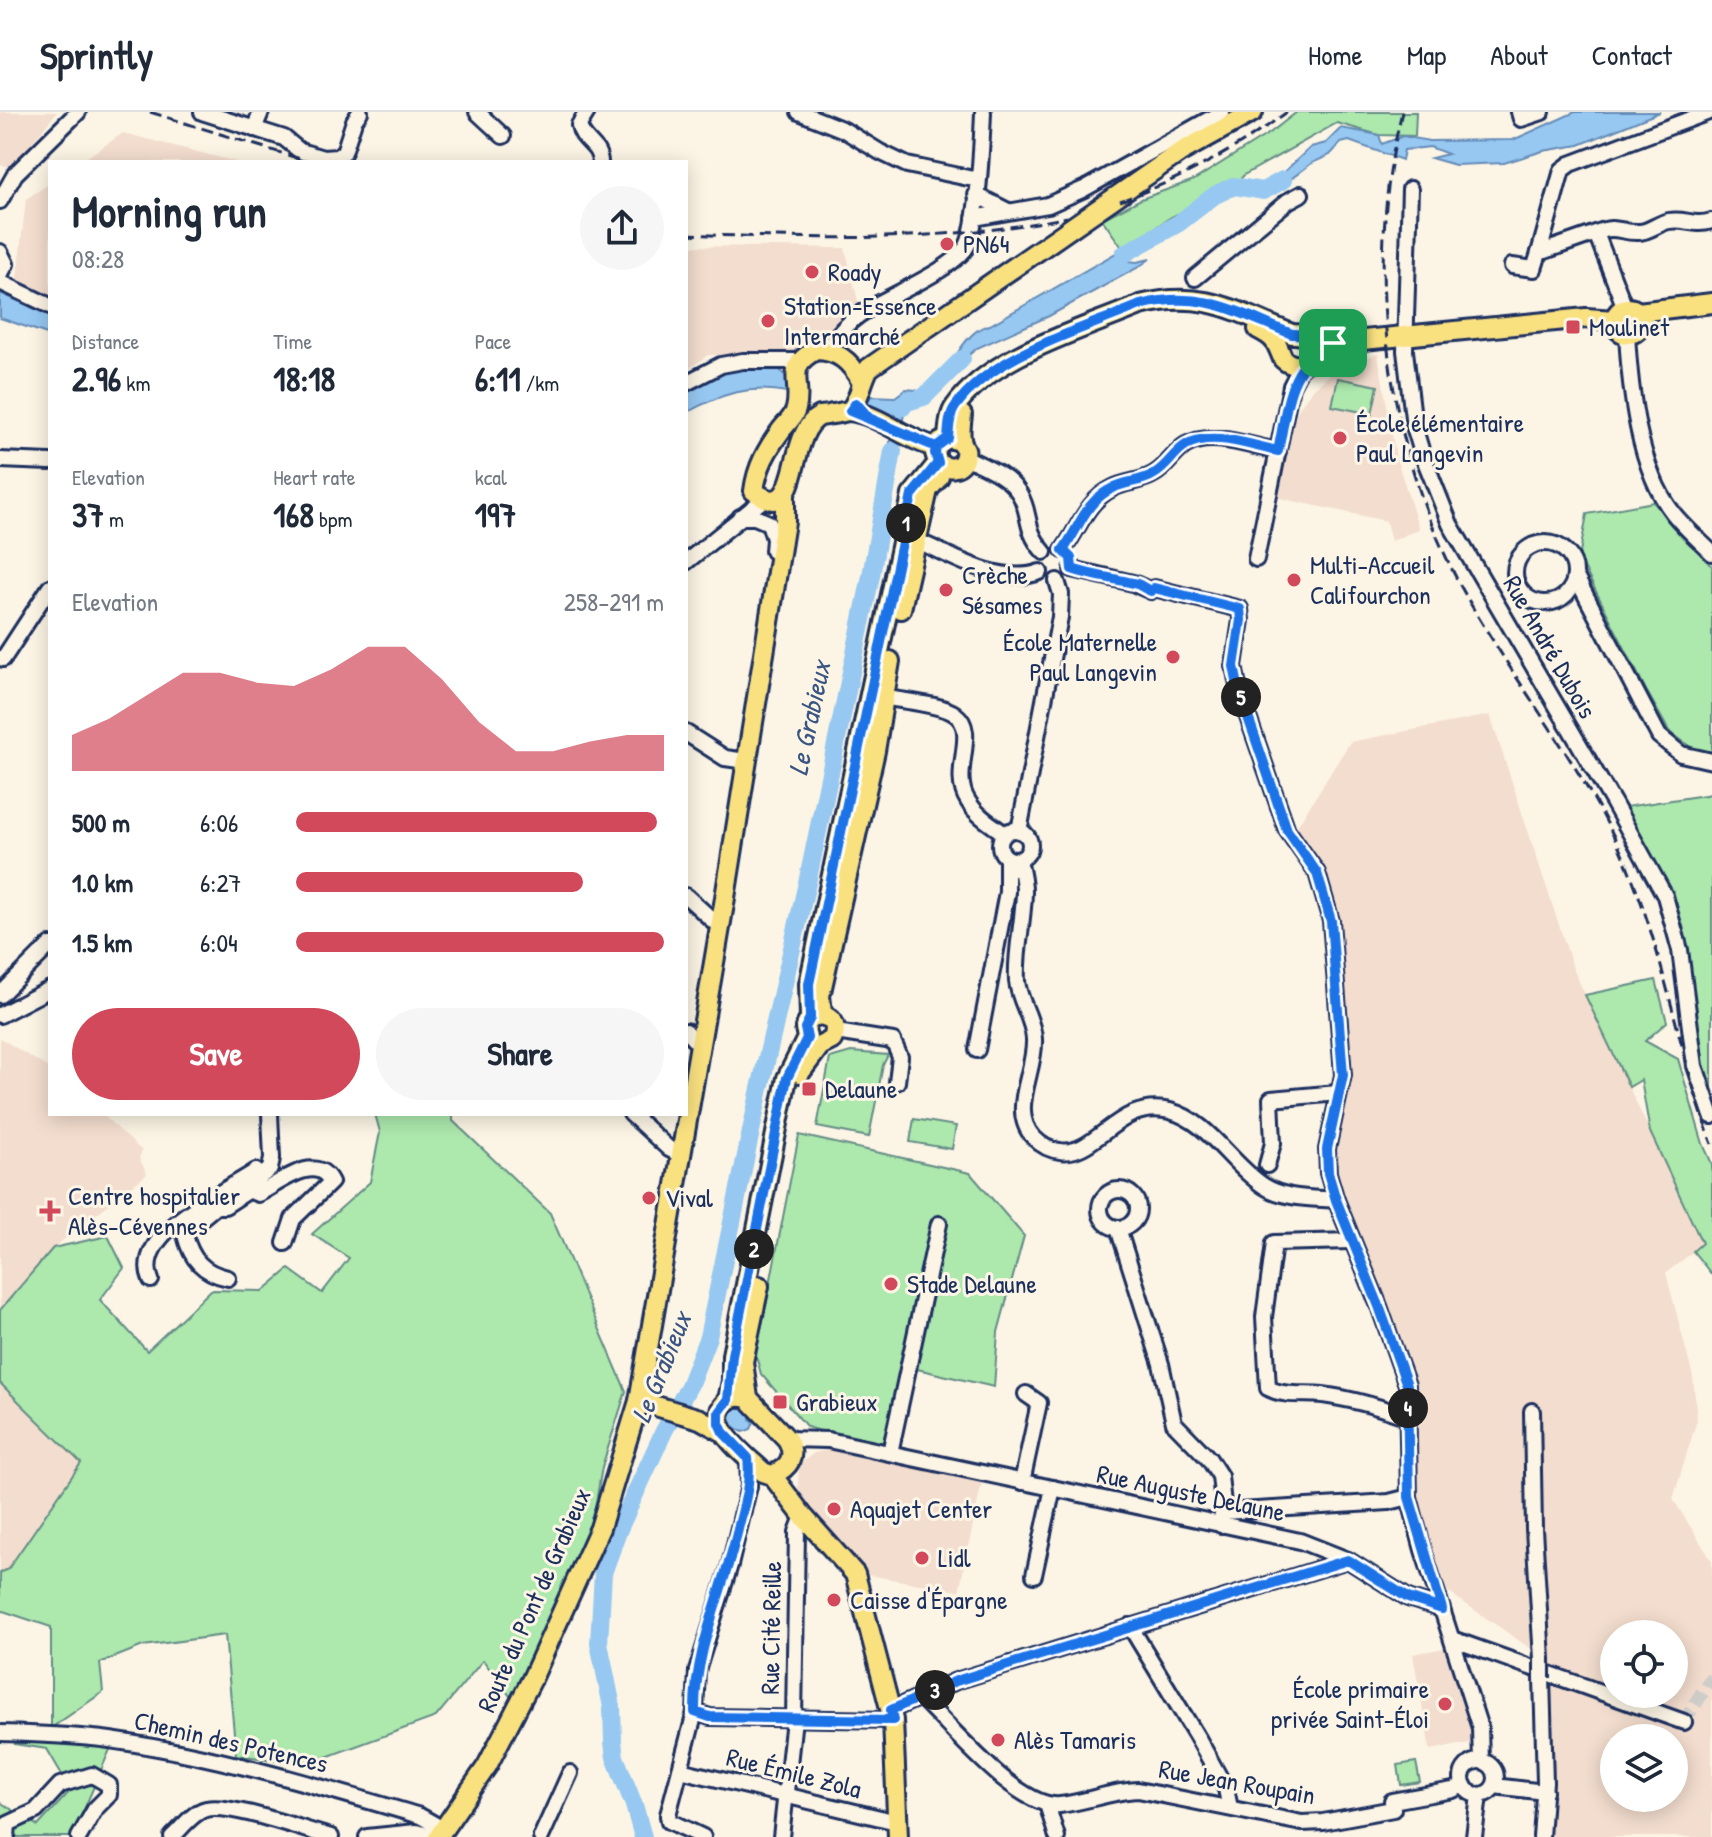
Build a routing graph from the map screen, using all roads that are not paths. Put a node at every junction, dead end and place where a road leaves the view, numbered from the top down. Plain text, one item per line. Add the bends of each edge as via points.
1 (78, 112) edge
2 (202, 112) edge
3 (261, 112) edge
4 (360, 112) edge
5 (477, 112) edge
6 (587, 112) edge
7 (799, 112) edge
8 (983, 112) edge
9 (1222, 112) edge
10 (1253, 112) edge
11 (1542, 112) edge
12 (1709, 112) edge
13 (1520, 116) edge
14 (254, 129) junction
15 (503, 136) dead end
16 (600, 160) edge
17 (977, 188) junction
18 (1410, 189) dead end
19 (1301, 194) dead end
20 (0, 201) edge
21 (1008, 211) junction
22 (974, 218) junction
23 (1712, 221) edge
24 (1596, 233) junction
25 (0, 252) edge
26 (1539, 253) junction
27 (1512, 266) dead end
28 (1, 277) edge
29 (1195, 278) dead end
30 (1712, 303) edge
31 (48, 305) edge
32 (1712, 312) edge
33 (1629, 319) junction
34 (1404, 336) junction
35 (1297, 350) junction
36 (832, 352) junction
37 (792, 365) junction
38 (862, 372) junction
39 (688, 382) edge
40 (853, 407) junction
41 (946, 451) junction
42 (1278, 451) junction
43 (0, 460) edge
44 (48, 462) edge
45 (770, 497) junction
46 (743, 515) junction
47 (916, 540) junction
48 (1063, 550) junction
49 (1044, 552) junction
50 (1712, 553) edge
51 (1256, 559) dead end
52 (688, 560) edge
53 (1072, 569) junction
54 (1040, 572) junction
55 (1575, 575) junction
56 (1057, 581) junction
57 (48, 590) edge
58 (771, 604) junction
59 (3, 659) dead end
60 (883, 697) junction
61 (688, 734) edge
62 (746, 761) junction
63 (1712, 761) edge
64 (1012, 832) junction
65 (1013, 859) junction
66 (688, 898) edge
67 (720, 927) junction
68 (48, 947) edge
69 (48, 990) edge
70 (0, 995) edge
71 (0, 1015) edge
72 (816, 1017) junction
73 (836, 1032) junction
74 (694, 1037) edge
75 (813, 1042) junction
76 (977, 1050) dead end
77 (897, 1082) dead end
78 (688, 1091) edge
79 (1338, 1093) junction
80 (270, 1116) edge
81 (633, 1116) edge
82 (685, 1116) edge
83 (1712, 1116) edge
84 (681, 1155) junction
85 (272, 1158) junction
86 (1267, 1165) dead end
87 (251, 1189) junction
88 (1336, 1200) junction
89 (939, 1224) dead end
90 (1118, 1228) dead end
91 (1352, 1241) junction
92 (285, 1243) dead end
93 (228, 1278) dead end
94 (151, 1280) dead end
95 (1026, 1394) dead end
96 (748, 1398) junction
97 (646, 1402) junction
98 (724, 1406) junction
99 (1532, 1411) dead end
100 (1408, 1417) junction
101 (700, 1419) junction
102 (723, 1432) junction
103 (890, 1453) junction
104 (748, 1458) junction
105 (780, 1462) junction
106 (1022, 1482) junction
107 (749, 1486) junction
108 (1053, 1488) junction
109 (1409, 1497) junction
110 (803, 1516) junction
111 (1222, 1518) junction
112 (1348, 1560) junction
113 (1034, 1575) dead end
114 (1442, 1609) junction
115 (1130, 1626) junction
116 (1452, 1639) junction
117 (921, 1698) junction
118 (695, 1712) junction
119 (892, 1715) junction
120 (794, 1719) junction
121 (1684, 1722) dead end
122 (0, 1733) edge
123 (1481, 1761) junction
124 (680, 1770) junction
125 (570, 1773) dead end
126 (1464, 1785) junction
127 (1494, 1786) junction
128 (1545, 1792) junction
129 (1479, 1795) junction
130 (786, 1797) junction
131 (1047, 1804) junction
132 (1230, 1808) junction
133 (898, 1830) edge
134 (440, 1835) edge
135 (7, 1837) edge
136 (79, 1837) edge
137 (172, 1837) edge
138 (331, 1837) edge
139 (367, 1837) edge
140 (541, 1837) edge
141 (703, 1837) edge
142 (781, 1837) edge
143 (1057, 1837) edge
144 (1474, 1837) edge
145 (1541, 1837) edge

1 - 20 street via 15,174
2 - 14 street
3 - 14 street
4 - 14 street via 337,157 300,151 284,138
5 - 15 street
6 - 16 street via 579,125 581,136 597,148
7 - 17 street via 907,165
8 - 17 street
9 - 21 street via 1084,189 1048,205
10 - 38 main road via 1168,160
11 - 13 street
12 - 26 street via 1562,170
17 - 21 street
17 - 22 street
18 - 34 street, Rue André Dubois
19 - 29 street
21 - 22 street
22 - 36 street via 961,254 846,325
23 - 24 street via 1667,221 1642,232 1609,227
24 - 26 street
24 - 33 street
25 - 28 street via 6,264
26 - 27 street via 1534,269
28 - 31 street
30 - 33 main road
32 - 33 main road
33 - 34 main road via 1586,318
33 - 50 street via 1641,444 1672,512
34 - 35 main road
34 - 83 street, Rue André Dubois via 1414,426 1450,524 1665,896 1680,950 1695,1066
35 - 41 main road via 1246,313 1218,303 1167,300 1140,305 990,374 953,409
35 - 42 street
36 - 37 main road via 816,350
36 - 38 main road
37 - 39 street via 743,361 721,365
37 - 45 main road via 795,414 756,474
38 - 40 main road
40 - 41 main road
40 - 45 main road via 820,416 807,428 789,487
41 - 47 main road via 928,490
41 - 49 street via 985,466 1017,490 1028,527
41 - 72 main road via 912,495 809,984
42 - 48 street via 1194,441 1153,475 1099,495
42 - 51 street
43 - 44 street
45 - 46 street
45 - 58 main road, Route du Pont de Grabieux via 785,522
46 - 52 street
46 - 58 street via 764,520 773,529
47 - 54 street via 973,567
47 - 60 main road
48 - 49 street
48 - 53 street
49 - 54 street
53 - 56 street
53 - 79 street via 1240,609 1234,666 1239,691 1287,830 1317,873 1331,921 1343,1075
54 - 56 street
55 - 55 street via 1570,556 1554,544 1525,550 1515,567 1518,587 1541,603 1561,599
55 - 63 street via 1659,736 1681,754
56 - 64 street via 1060,617
57 - 59 street
58 - 62 main road, Route du Pont de Grabieux
60 - 64 street via 953,712 963,722 959,776 967,801 984,819
60 - 72 main road
61 - 62 street via 725,758
62 - 67 main road, Route du Pont de Grabieux
64 - 65 street via 1000,848
64 - 65 street via 1028,837 1030,846 1026,856
65 - 76 street
65 - 88 street via 1024,888 1018,987 1035,1050 1022,1112 1026,1129 1043,1147 1081,1149 1142,1109 1170,1111 1197,1123 1266,1188
66 - 67 street
67 - 74 main road, Route du Pont de Grabieux
68 - 70 street
69 - 71 street
72 - 73 main road via 833,1022
72 - 75 main road via 805,1028
73 - 75 main road via 832,1040
73 - 77 street via 893,1041 900,1057
74 - 78 main road, Route du Pont de Grabieux
75 - 96 main road via 799,1079 743,1362
75 - 98 main road via 787,1078
79 - 86 street via 1271,1099 1273,1143
79 - 88 street via 1327,1149
80 - 85 street
81 - 84 street
82 - 84 main road, Route du Pont de Grabieux
84 - 97 main road, Route du Pont de Grabieux
85 - 87 street via 270,1169
85 - 94 street via 175,1222 148,1260
87 - 92 street via 258,1194 295,1172 328,1175 331,1182 293,1219
87 - 93 street via 216,1206 185,1235 190,1253 206,1272
88 - 91 street
89 - 103 street
90 - 111 street via 1174,1423 1220,1476
91 - 100 street via 1407,1385
91 - 100 street via 1274,1243 1264,1317 1268,1388 1367,1403
95 - 106 street via 1039,1403
96 - 98 main road via 739,1396
96 - 105 main road
97 - 101 main road
97 - 134 main road, Route du Pont de Grabieux via 600,1528 532,1679 487,1766
98 - 101 main road
98 - 102 main road via 719,1423
99 - 128 street, bridge
100 - 109 street
101 - 102 main road
102 - 104 main road
103 - 105 street, Rue Auguste Delaune via 824,1440
103 - 106 street, Rue Auguste Delaune
104 - 105 main road
104 - 107 street
105 - 107 street, Rue Auguste Delaune
105 - 110 main road via 785,1490
106 - 108 street, Rue Auguste Delaune
107 - 118 street via 697,1671
108 - 111 street, Rue Auguste Delaune
108 - 113 street
109 - 111 street, Rue Auguste Delaune
109 - 114 street
110 - 119 main road via 855,1574
110 - 120 street, Rue Cité Reille via 797,1532
111 - 112 street, Rue Auguste Delaune
112 - 114 street, Rue Auguste Delaune via 1408,1598
112 - 115 street
114 - 116 street
115 - 117 street via 956,1681
115 - 132 street via 1206,1752
116 - 121 street
116 - 123 street via 1480,1728
117 - 119 street
117 - 131 street via 1005,1780
118 - 120 street
118 - 124 street
119 - 120 street
119 - 133 main road
120 - 130 street, Rue Cité Reille
122 - 134 street, Chemin des Potences via 76,1736 160,1748 420,1816 436,1825
123 - 126 street via 1467,1766
123 - 127 street via 1496,1773
124 - 130 street, Rue Émile Zola
124 - 141 street via 662,1815
125 - 140 street
126 - 129 street
126 - 132 street, Rue Jean Roupain via 1392,1801 1393,1809 1311,1823
127 - 128 street
127 - 129 street
128 - 145 street
129 - 144 street
130 - 133 street, Rue Émile Zola
130 - 142 street, Rue Cité Reille
131 - 132 street, Rue Jean Roupain via 1138,1790
131 - 143 street
134 - 139 street
135 - 136 street via 8,1824 36,1811 60,1785 92,1775 109,1785 109,1795
137 - 138 street via 207,1809

